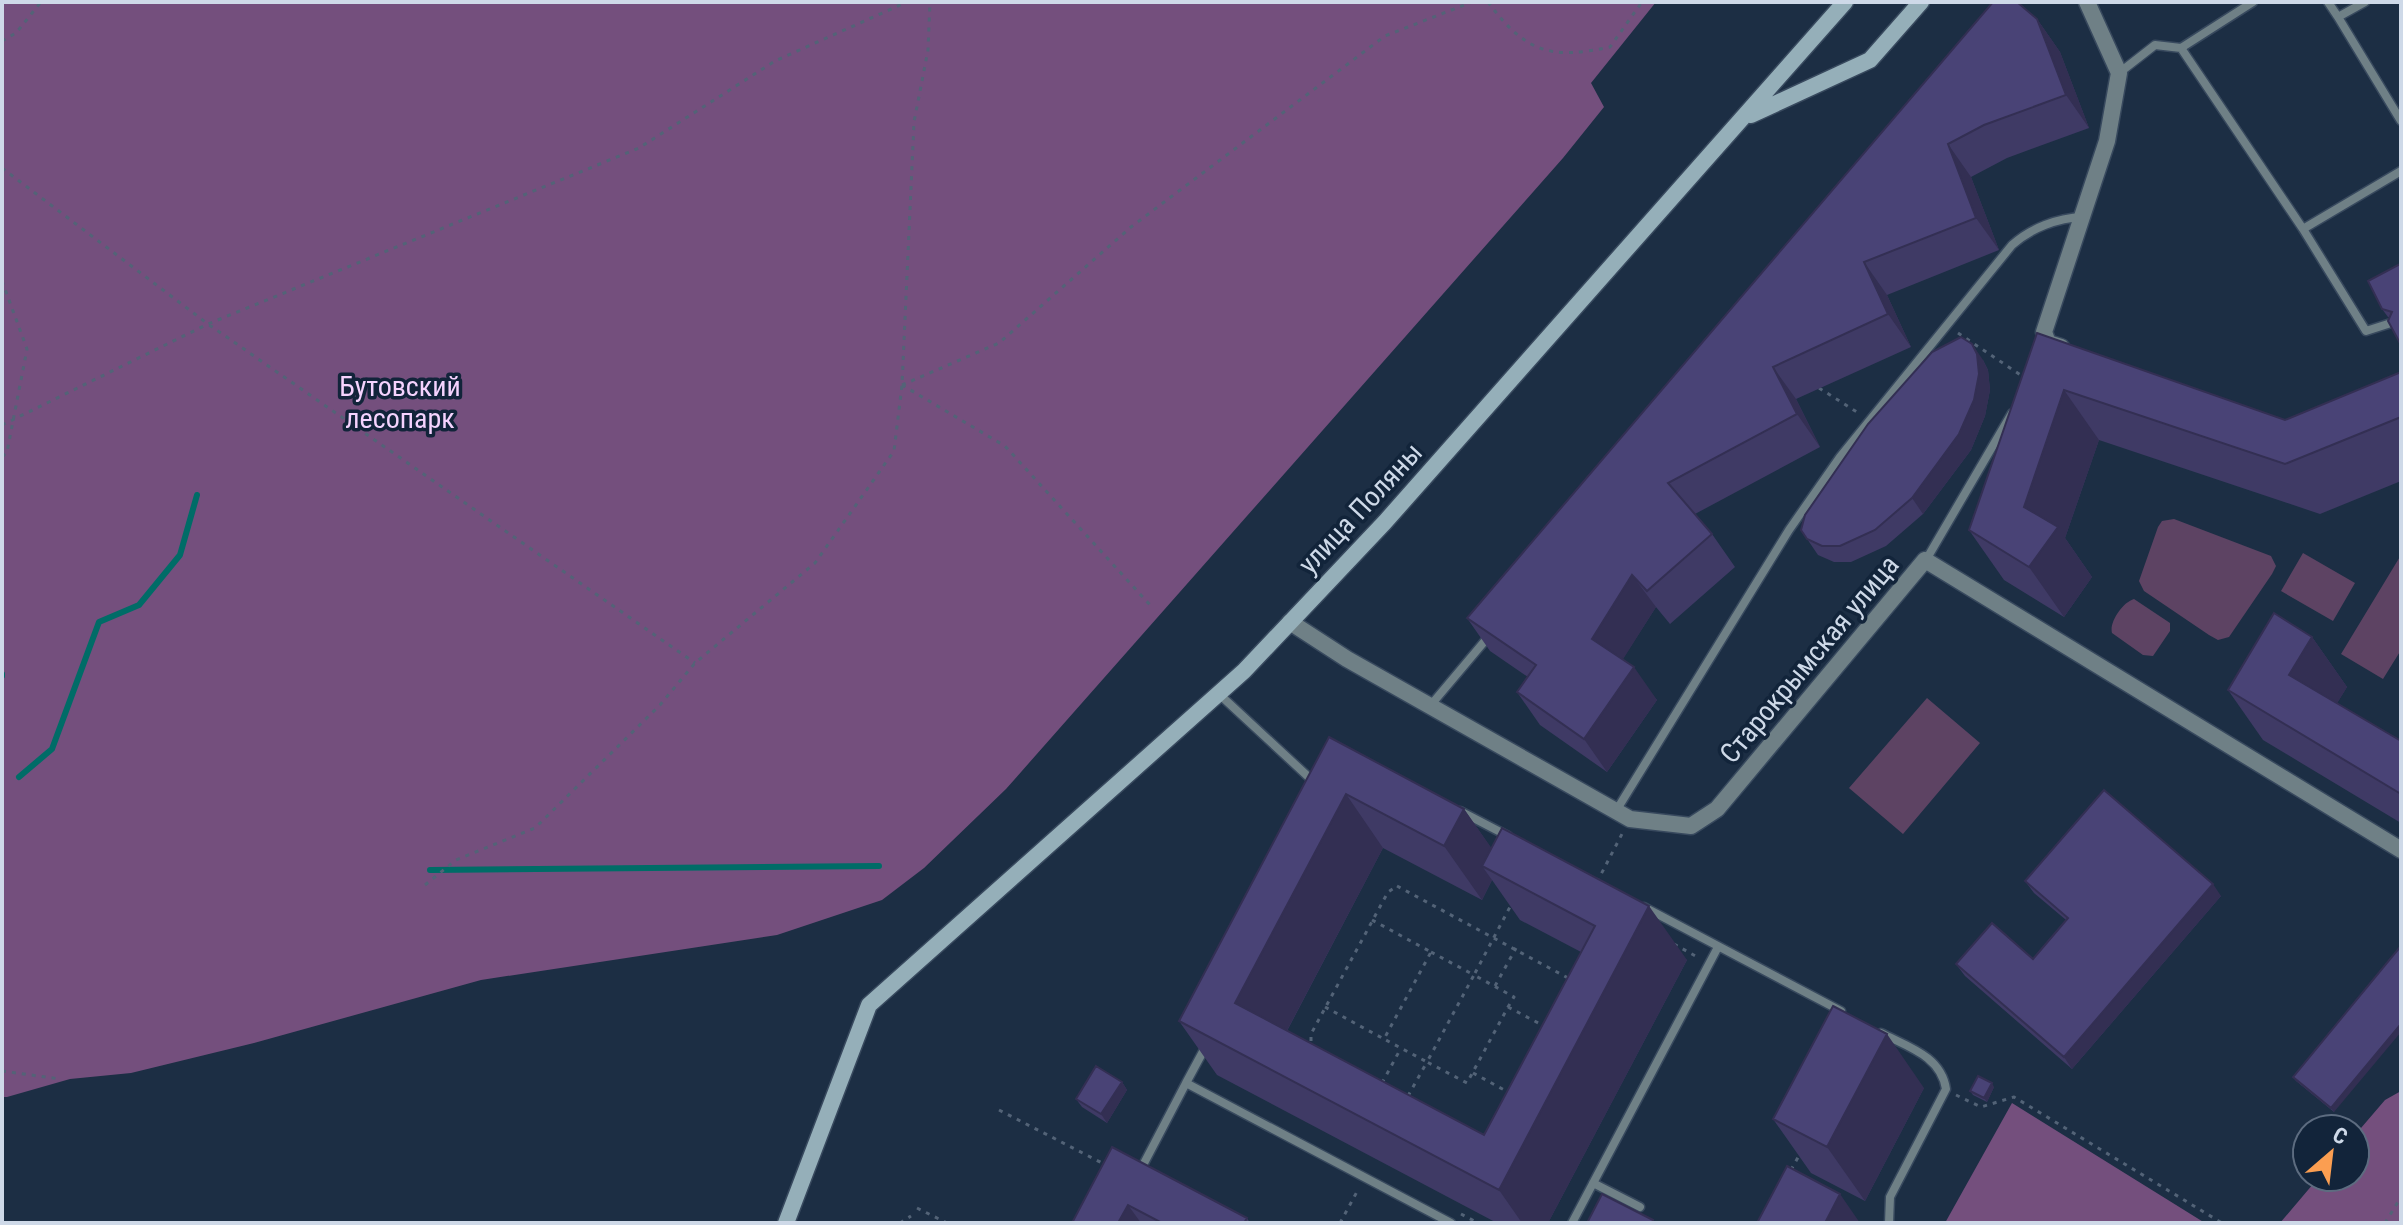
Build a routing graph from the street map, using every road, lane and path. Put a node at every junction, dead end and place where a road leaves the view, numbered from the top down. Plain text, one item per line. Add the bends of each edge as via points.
1 (41, 2) edge
2 (907, 2) edge
3 (930, 2) edge
4 (1472, 2) edge
5 (1488, 2) edge
6 (1642, 2) edge
7 (1845, 2) edge
8 (1921, 2) edge
9 (2087, 2) edge
10 (2253, 2) edge
11 (2328, 2) edge
12 (2365, 2) edge
13 (2338, 17) junction
14 (2, 41) edge
15 (2181, 48) junction
16 (2119, 73) junction
17 (1746, 117) junction
18 (2401, 121) edge
19 (2, 168) edge
20 (2401, 171) edge
21 (2083, 217) junction
22 (2303, 229) junction
23 (2, 281) edge
24 (2391, 323) edge
25 (208, 324) junction
26 (1948, 326) junction
27 (2048, 343) junction
28 (2077, 353) edge
29 (2030, 382) joint
30 (902, 385) junction
31 (1819, 388) dead end
32 (2014, 409) edge
33 (1870, 421) junction
34 (13, 422) junction
35 (2, 425) edge
36 (2, 457) edge
37 (1925, 560) junction
38 (1150, 605) dead end
39 (1290, 622) junction
40 (1501, 622) edge
41 (695, 663) junction
42 (1219, 694) junction
43 (1430, 706) junction
44 (1324, 790) edge
45 (1453, 807) edge
46 (1616, 811) junction
47 (1512, 838) edge
48 (1616, 846) dead end
49 (2401, 850) edge
50 (1597, 882) edge
51 (425, 885) dead end
52 (1514, 900) edge
53 (1637, 904) edge
54 (1372, 920) junction
55 (1494, 937) junction
56 (1671, 943) dead end
57 (1718, 947) junction
58 (1516, 948) junction
59 (1431, 952) junction
60 (1700, 958) dead end
61 (1474, 975) junction
62 (1495, 986) junction
63 (1325, 1007) junction
64 (1508, 1007) junction
65 (1854, 1018) edge
66 (1868, 1026) edge
67 (1549, 1028) edge
68 (1212, 1034) edge
69 (1562, 1036) edge
70 (1384, 1039) junction
71 (1576, 1043) junction
72 (1401, 1048) junction
73 (1427, 1062) junction
74 (2, 1071) edge
75 (1473, 1073) junction
76 (60, 1079) dead end
77 (1186, 1083) junction
78 (1380, 1086) junction
79 (1946, 1089) junction
80 (1513, 1094) edge
81 (1406, 1100) junction
82 (1526, 1102) edge
83 (1540, 1109) junction
84 (999, 1110) dead end
85 (1804, 1147) edge
86 (1107, 1166) edge
87 (1141, 1169) junction
88 (1789, 1174) edge
89 (1154, 1175) edge
90 (1135, 1181) edge
91 (1593, 1183) junction
92 (2401, 1197) edge
93 (1640, 1207) dead end
94 (917, 1208) dead end
95 (1450, 1209) edge
96 (911, 1216) dead end
97 (786, 1223) edge
98 (900, 1223) edge
99 (947, 1223) edge
100 (1451, 1223) edge
101 (1478, 1223) edge
102 (1572, 1223) edge
103 (1889, 1223) edge
104 (2222, 1223) edge
105 (2385, 1223) edge

1 - 14 path via 16,33
2 - 25 path via 775,61 639,148
3 - 30 path via 928,50 914,122
4 - 30 path via 1385,36 1131,227 999,343
5 - 6 path via 1523,40 1549,54 1610,47
7 - 17 main road, улица Поляны
8 - 17 main road via 1870,60
9 - 16 street
10 - 15 lane
11 - 13 lane
12 - 13 lane
13 - 18 lane
15 - 16 lane via 2155,45
15 - 22 lane
16 - 21 street via 2107,141
17 - 39 main road, улица Поляны
19 - 25 path
20 - 22 lane
21 - 26 lane via 2027,232
21 - 27 street via 2044,332
22 - 24 lane via 2366,331
23 - 34 path via 27,349
25 - 34 path
25 - 41 path
26 - 29 path
26 - 33 lane
27 - 28 street
27 - 29 lane
30 - 38 path via 1005,446
30 - 41 path via 894,451 815,563
31 - 33 path
32 - 37 lane
33 - 46 lane via 1789,530
34 - 35 path
34 - 36 path
37 - 46 street, Старокрымская улица via 1717,809 1691,826 1648,823
37 - 49 street, Старокрымская улица
39 - 42 main road, улица Поляны
39 - 43 street, Старокрымская улица
40 - 43 lane
41 - 51 path via 660,705 535,828 456,860
42 - 44 lane
42 - 97 main road, улица Поляны via 869,1005
43 - 46 street, Старокрымская улица
45 - 47 lane
48 - 50 path
52 - 55 path
53 - 57 lane
54 - 55 path via 1397,886
54 - 59 path
54 - 63 path
55 - 58 path
55 - 61 path
56 - 60 path
57 - 65 lane
57 - 91 lane
58 - 62 path
58 - 71 path via 1594,992 1593,1010
59 - 61 path
59 - 70 path
61 - 62 path
61 - 73 path
62 - 64 path via 1514,997
63 - 70 path
63 - 78 path via 1311,1034 1311,1046
64 - 67 path
64 - 75 path
66 - 79 lane via 1933,1061
68 - 77 lane
69 - 71 path
70 - 72 path
71 - 83 path
72 - 73 path
72 - 78 path
73 - 75 path via 1467,1083
73 - 81 path
74 - 76 path
75 - 80 path
77 - 87 lane
77 - 100 lane
78 - 81 path
79 - 103 lane via 1890,1197
79 - 104 path via 1981,1107 2014,1097
81 - 83 path via 1508,1153 1520,1146
82 - 83 path
84 - 86 path
85 - 88 path
87 - 89 lane
87 - 90 lane
91 - 93 lane
91 - 102 lane
92 - 105 path
94 - 99 path
95 - 101 path
96 - 98 path

